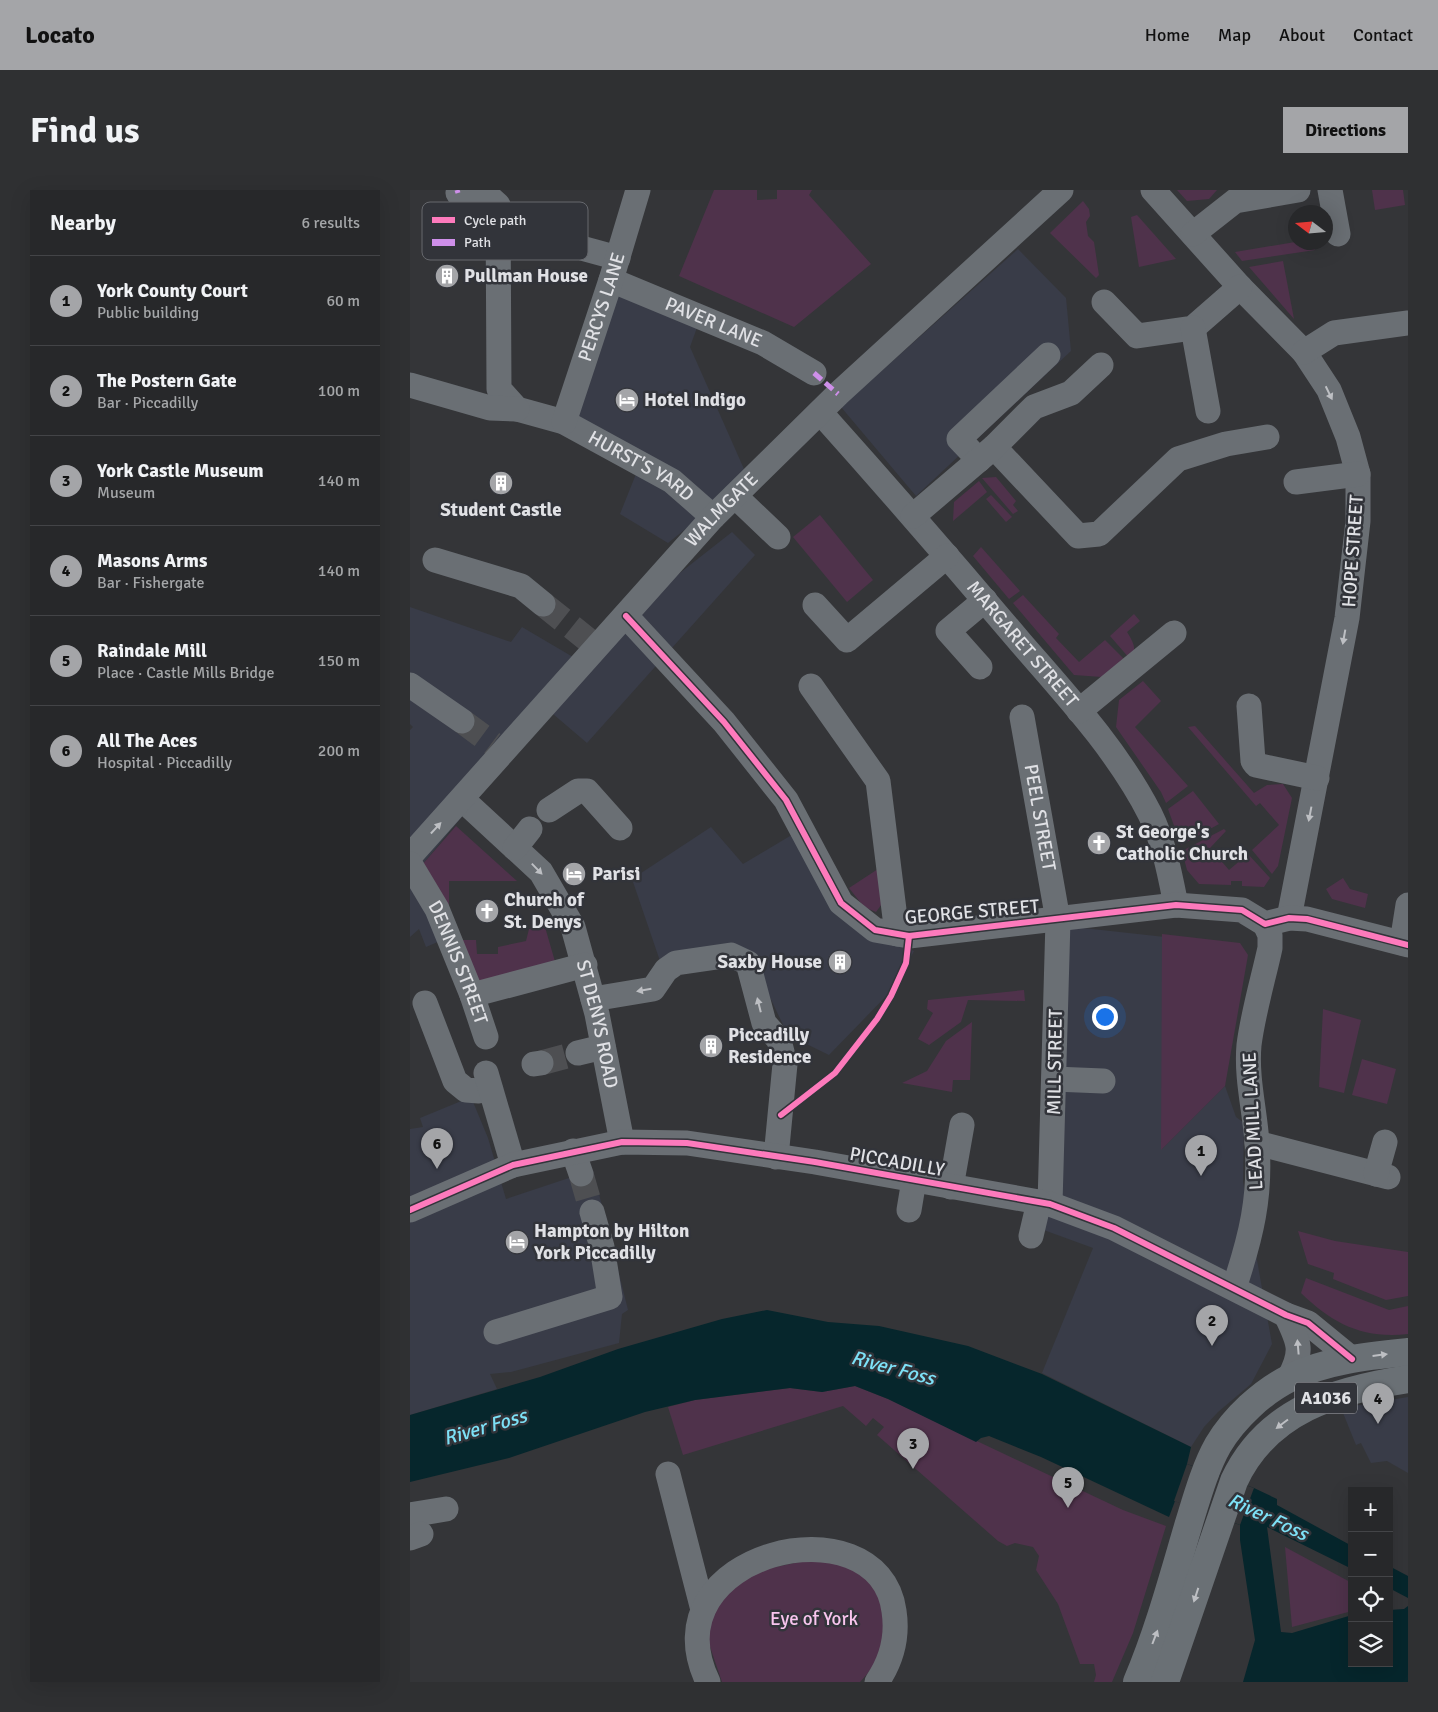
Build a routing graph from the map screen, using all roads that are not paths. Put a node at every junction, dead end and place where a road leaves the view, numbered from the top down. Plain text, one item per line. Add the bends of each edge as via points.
1 (638, 190) edge
2 (1061, 190) edge
3 (1153, 190) edge
4 (1298, 190) edge
5 (1330, 190) edge
6 (458, 193) dead end
7 (495, 202) edge
8 (1193, 234) junction
9 (1338, 234) dead end
10 (588, 250) edge
11 (498, 260) edge
12 (614, 269) junction
13 (1240, 287) junction
14 (1104, 302) dead end
15 (1408, 323) edge
16 (1193, 328) junction
17 (1304, 352) junction
18 (1048, 356) dead end
19 (1101, 365) dead end
20 (814, 373) dead end
21 (410, 385) edge
22 (517, 409) junction
23 (1208, 411) dead end
24 (820, 412) junction
25 (564, 422) junction
26 (1266, 437) dead end
27 (987, 453) junction
28 (1358, 474) junction
29 (1296, 482) dead end
30 (734, 496) junction
31 (913, 516) junction
32 (713, 517) junction
33 (778, 538) dead end
34 (946, 556) junction
35 (435, 560) dead end
36 (984, 600) junction
37 (543, 604) tunnel mouth
38 (815, 605) dead end
39 (626, 616) junction
40 (1174, 633) dead end
41 (980, 667) dead end
42 (410, 685) edge
43 (811, 686) dead end
44 (1249, 706) dead end
45 (1079, 710) junction
46 (1022, 717) dead end
47 (462, 720) tunnel mouth
48 (1317, 778) junction
49 (462, 800) junction
50 (549, 810) dead end
51 (620, 828) dead end
52 (530, 829) dead end
53 (515, 848) junction
54 (410, 856) edge
55 (410, 864) edge
56 (1176, 905) junction
57 (1408, 905) edge
58 (1289, 918) junction
59 (1058, 920) junction
60 (1265, 924) junction
61 (898, 934) junction
62 (1405, 944) edge
63 (585, 965) junction
64 (472, 995) junction
65 (593, 999) junction
66 (425, 1003) dead end
67 (486, 1037) dead end
68 (603, 1047) junction
69 (578, 1053) tunnel mouth
70 (1054, 1079) junction
71 (1103, 1081) dead end
72 (958, 1131) dead end
73 (622, 1142) junction
74 (1385, 1142) dead end
75 (1257, 1143) junction
76 (573, 1151) junction
77 (776, 1157) junction
78 (513, 1165) junction
79 (581, 1174) tunnel mouth
80 (914, 1180) junction
81 (951, 1186) junction
82 (1044, 1203) junction
83 (410, 1210) edge
84 (909, 1210) dead end
85 (592, 1212) tunnel mouth
86 (1031, 1236) dead end
87 (1234, 1288) junction
88 (1286, 1315) junction
89 (496, 1332) dead end
90 (1408, 1352) edge
91 (1352, 1359) junction
92 (1289, 1378) junction
93 (1408, 1379) edge
94 (668, 1474) dead end
95 (446, 1509) dead end
96 (414, 1529) edge
97 (703, 1610) junction
98 (698, 1634) junction
99 (698, 1682) edge
100 (708, 1682) edge
101 (877, 1682) edge
102 (1136, 1682) edge
103 (1165, 1682) edge

1 - 12 street, PERCYS LANE
2 - 24 street, WALMGATE
3 - 8 street, HOPE STREET
4 - 8 street via 1235,201
5 - 9 street
6 - 7 street via 488,196
8 - 13 street, HOPE STREET
10 - 12 street, PAVER LANE
11 - 22 street via 499,389
12 - 20 street, PAVER LANE via 763,343
12 - 25 street, PERCYS LANE
13 - 16 street
13 - 17 street, HOPE STREET
14 - 16 street via 1137,336
15 - 17 street via 1334,333
16 - 23 street
17 -> 28 street, HOPE STREET via 1329,390 1348,437
18 - 27 street via 959,439
19 - 27 street via 1071,393 1034,407
21 - 22 street, HURST'S YARD via 490,408
22 - 25 street, HURST'S YARD
24 - 30 street, WALMGATE
24 - 31 street, MARGARET STREET
25 - 32 street, HURST'S YARD via 672,481
26 - 27 street via 1226,444 1178,459 1099,534 1078,536
27 - 31 street
28 - 29 street
28 -> 48 street, HOPE STREET via 1358,521 1347,618
30 - 32 street, WALMGATE
30 - 33 street
31 - 34 street, MARGARET STREET
32 - 39 street, WALMGATE
34 - 36 street, MARGARET STREET
34 - 38 street via 847,640
35 - 37 street via 521,586
36 - 41 street via 948,631
36 - 45 street, MARGARET STREET
39 - 49 street, WALMGATE via 592,644 498,748
39 - 61 street, GEORGE STREET via 724,722 786,800 841,903 876,930
40 - 45 street
42 - 47 street
43 - 61 street via 878,781
44 - 48 street via 1253,761 1256,765
45 - 56 street, MARGARET STREET via 1131,779 1151,816 1167,863
46 - 59 street, PEEL STREET
48 -> 58 street, HOPE STREET
49 - 53 street, ST DENYS ROAD
54 -> 49 street, WALMGATE
50 - 51 street via 578,791 587,791
52 - 53 street
53 -> 63 street, ST DENYS ROAD via 541,872 573,927
55 - 64 street, DENNIS STREET via 437,909
56 - 59 street, GEORGE STREET
56 - 60 street, GEORGE STREET via 1242,910
57 - 62 street
58 - 60 street
58 - 62 street
59 - 61 street, GEORGE STREET via 909,936
59 - 70 street, MILL STREET
60 - 75 street, LEAD MILL LANE via 1270,935 1270,948 1249,1044
63 - 64 street
63 - 65 street, ST DENYS ROAD
64 - 67 street, DENNIS STREET
65 - 68 street, ST DENYS ROAD
77 -> 65 street via 785,1064 779,1040 764,1023 748,962 731,954 676,963 666,970 653,989
66 - 78 street via 455,1081 466,1090 479,1091 488,1080
68 - 69 street
68 - 73 street, ST DENYS ROAD
70 - 71 street
70 - 82 street, MILL STREET
72 - 81 street
73 - 76 street, PICCADILLY
73 - 77 street, PICCADILLY via 687,1143
74 - 75 street via 1382,1176
75 - 87 street, LEAD MILL LANE via 1255,1218
76 - 78 street, PICCADILLY
76 - 79 street
77 - 80 street, PICCADILLY
78 - 83 street, PICCADILLY
80 - 81 street, PICCADILLY
80 - 84 street
81 - 82 street, PICCADILLY
82 - 86 street, MILL STREET
82 - 87 street, PICCADILLY via 1114,1228
85 - 89 street via 602,1247 610,1297
87 - 88 street, PICCADILLY
88 - 91 street, PICCADILLY via 1308,1323
92 -> 88 street via 1298,1362 1299,1352 1298,1340
91 -> 90 main road, A1036
91 - 92 main road, A1036 via 1330,1363
102 -> 92 main road, A1036 via 1158,1627 1194,1508 1218,1444 1247,1408
93 -> 103 main road, A1036 via 1354,1388 1327,1405 1301,1410 1256,1444 1234,1481
94 - 97 street
95 - 96 street
97 - 98 street
97 - 101 street via 714,1589 751,1563 802,1549 825,1548 849,1555 870,1567 884,1583 893,1603 894,1647
98 - 99 street
98 - 100 street via 701,1662

